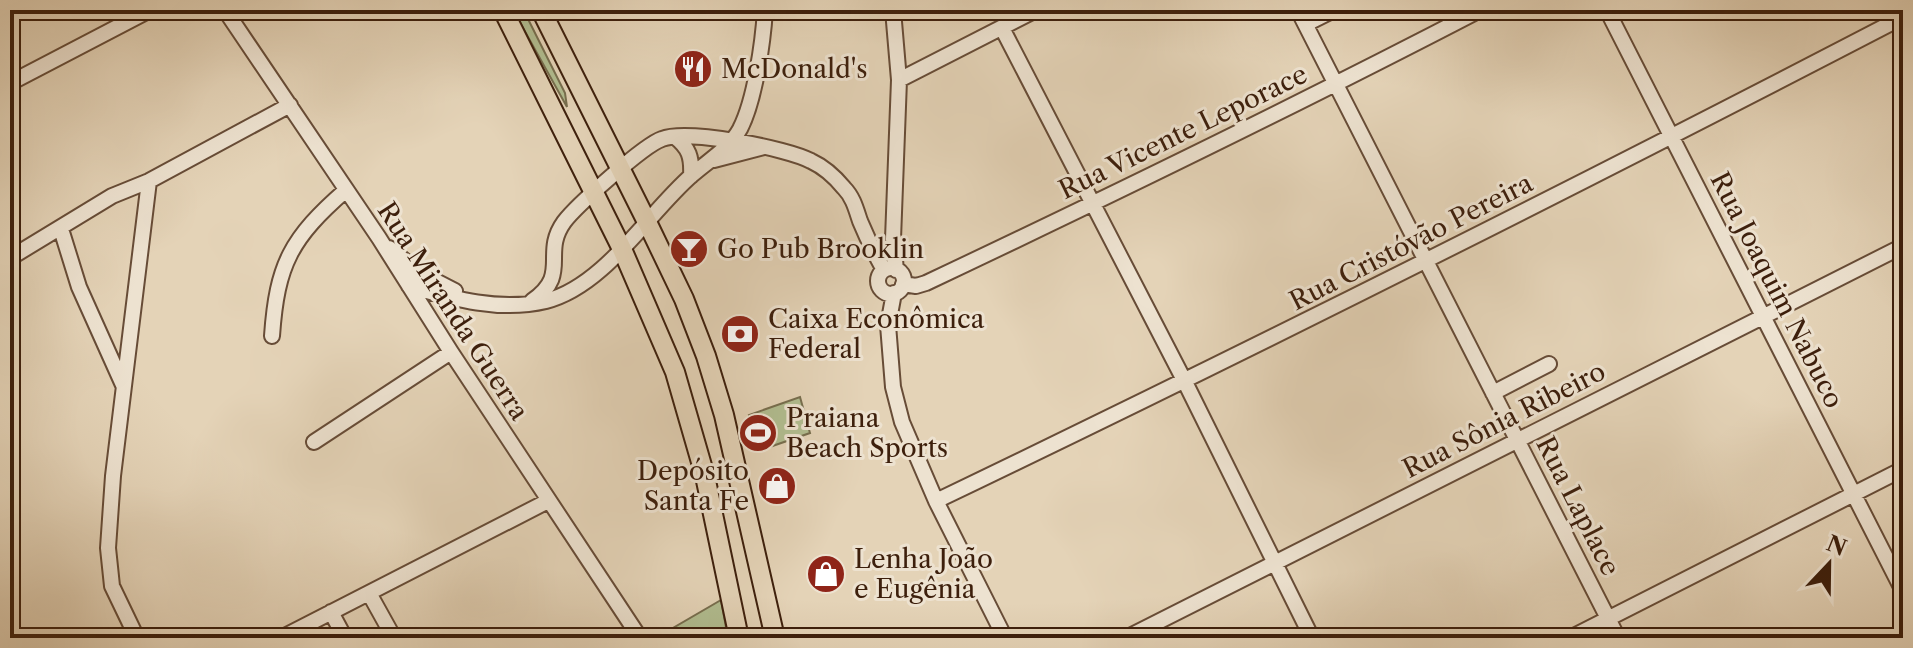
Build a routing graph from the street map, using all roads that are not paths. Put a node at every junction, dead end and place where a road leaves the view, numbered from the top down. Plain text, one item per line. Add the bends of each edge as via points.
1 (150, 10) edge
2 (225, 10) edge
3 (503, 10) edge
4 (765, 10) edge
5 (893, 10) edge
6 (1036, 10) edge
7 (1298, 10) edge
8 (1334, 10) edge
9 (1480, 10) edge
10 (1607, 10) edge
11 (543, 11) edge
12 (1903, 17) edge
13 (1306, 24) junction
14 (1002, 28) junction
15 (899, 80) junction
16 (10, 83) edge
17 (1336, 84) junction
18 (290, 105) junction
19 (675, 137) junction
20 (1672, 137) junction
21 (731, 142) junction
22 (764, 147) junction
23 (712, 160) junction
24 (621, 170) junction
25 (691, 176) junction
26 (149, 181) junction
27 (346, 190) junction
28 (593, 193) junction
29 (1092, 204) junction
30 (647, 222) junction
31 (61, 229) junction
32 (379, 238) junction
33 (893, 239) junction
34 (871, 244) junction
35 (1903, 246) edge
36 (622, 249) junction
37 (10, 258) edge
38 (1426, 261) junction
39 (555, 268) junction
40 (890, 270) junction
41 (420, 273) junction
42 (579, 284) junction
43 (409, 286) junction
44 (899, 289) junction
45 (438, 290) junction
46 (528, 304) junction
47 (428, 316) junction
48 (1763, 316) junction
49 (272, 336) dead end
50 (451, 352) junction
51 (1549, 364) dead end
52 (1185, 382) junction
53 (124, 386) junction
54 (1493, 393) junction
55 (1517, 440) junction
56 (314, 442) dead end
57 (1903, 469) edge
58 (1854, 494) junction
59 (548, 501) junction
60 (936, 501) junction
61 (1276, 563) junction
62 (1903, 591) edge
63 (369, 593) junction
64 (331, 612) junction
65 (1608, 619) junction
66 (137, 638) edge
67 (281, 638) edge
68 (345, 638) edge
69 (394, 638) edge
70 (640, 638) edge
71 (739, 638) edge
72 (775, 638) edge
73 (1005, 638) edge
74 (1126, 638) edge
75 (1312, 638) edge
76 (1570, 638) edge
77 (1618, 638) edge

1 - 16 street
2 - 18 street, Rua Miranda Guerra
3 - 28 main road
4 - 21 street via 747,107
5 - 15 street
6 - 14 street
7 - 13 street, Rua Laplace
8 - 13 street
9 - 17 street, Rua Vicente Leporace
10 - 20 street, Rua Joaquim Nabuco
11 - 24 main road
12 - 20 street, Rua Cristóvão Pereira
13 - 17 street, Rua Laplace
14 - 15 street
14 - 29 street
15 - 33 street
17 - 29 street, Rua Vicente Leporace
17 - 38 street, Rua Laplace
18 - 26 street
18 - 27 street, Rua Miranda Guerra
19 - 21 street
19 - 24 street via 653,143
19 - 25 street via 690,154
20 - 38 street, Rua Cristóvão Pereira
20 - 48 street, Rua Joaquim Nabuco
21 - 22 street
21 - 23 street
22 - 23 street
22 - 34 street via 790,152 824,169 850,195
23 - 25 street
24 - 28 street
24 - 30 main road
25 - 30 street
26 - 31 street via 112,196
26 - 53 street
27 - 32 street, Rua Miranda Guerra
27 - 49 street via 315,218 289,254 278,285
28 - 36 main road
28 - 39 street via 556,234
29 - 44 street, Rua Vicente Leporace via 926,283
29 - 52 street
30 - 36 street
30 - 72 main road via 706,356
31 - 37 street
31 - 53 street via 79,287
32 - 41 street
32 - 43 street, Rua Miranda Guerra
33 - 34 street via 885,249
33 - 40 street
34 - 40 street
35 - 48 street, Rua Sônia Ribeiro
36 - 42 street
36 - 71 main road via 675,372 705,476
38 - 52 street, Rua Cristóvão Pereira
38 - 54 street, Rua Laplace
39 - 42 street
39 - 46 street via 547,289
40 - 44 street via 902,276
40 - 44 street via 879,278 879,286 885,292
41 - 43 street
41 - 45 street
42 - 46 street via 550,300
43 - 45 street
43 - 47 street, Rua Miranda Guerra
44 - 60 street via 888,325 893,387
45 - 46 street via 481,303
45 - 47 street
47 - 50 street, Rua Miranda Guerra
48 - 55 street, Rua Sônia Ribeiro
48 - 58 street, Rua Joaquim Nabuco
50 - 56 street
50 - 59 street, Rua Miranda Guerra
51 - 54 street
52 - 60 street, Rua Cristóvão Pereira
52 - 61 street
53 - 66 street via 108,548 112,586
54 - 55 street, Rua Laplace
55 - 61 street, Rua Sônia Ribeiro
55 - 65 street, Rua Laplace
57 - 58 street
58 - 62 street, Rua Joaquim Nabuco
58 - 65 street
59 - 63 street
59 - 70 street, Rua Miranda Guerra
60 - 73 street
61 - 74 street, Rua Sônia Ribeiro
61 - 75 street
63 - 64 street
63 - 69 street
64 - 67 street
64 - 68 street
65 - 76 street
65 - 77 street, Rua Laplace

